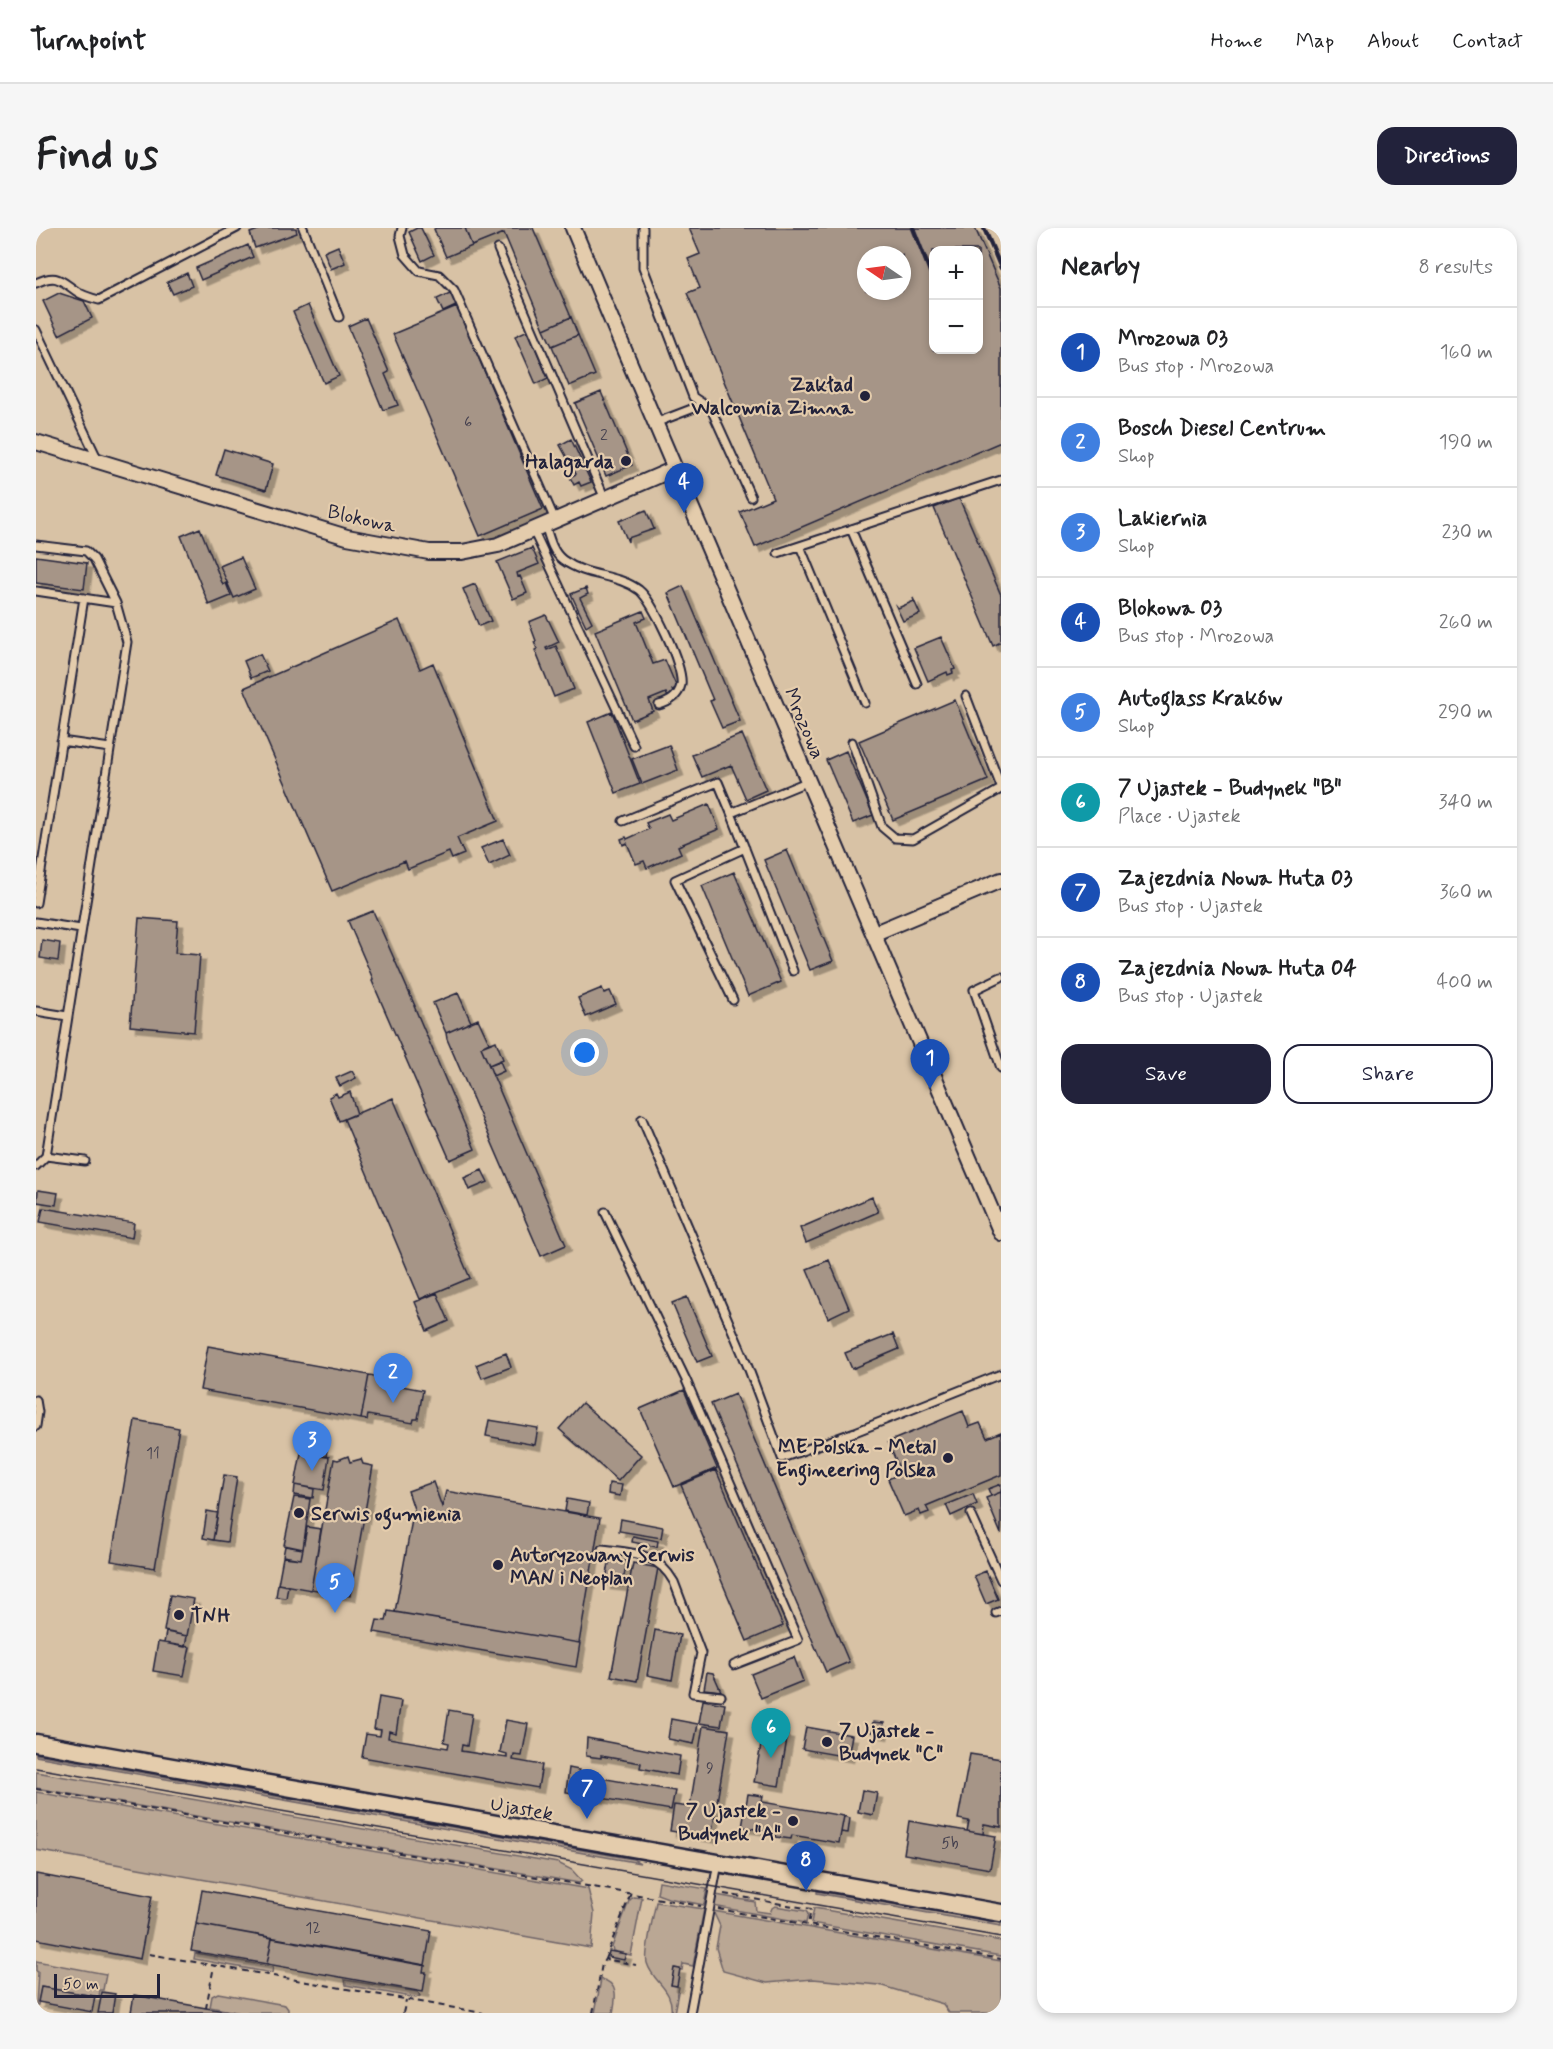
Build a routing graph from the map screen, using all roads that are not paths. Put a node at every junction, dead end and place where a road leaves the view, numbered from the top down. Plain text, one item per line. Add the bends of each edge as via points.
1 (237, 228) edge
2 (303, 228) edge
3 (402, 228) edge
4 (573, 228) edge
5 (643, 228) edge
6 (498, 249) dead end
7 (36, 283) edge
8 (339, 317) dead end
9 (36, 330) edge
10 (702, 405) junction
11 (655, 423) junction
12 (36, 442) edge
13 (98, 460) junction
14 (674, 469) junction
15 (1001, 480) edge
16 (752, 497) dead end
17 (605, 499) junction
18 (544, 525) junction
19 (851, 529) junction
20 (36, 545) edge
21 (800, 546) junction
22 (778, 553) dead end
23 (36, 591) edge
24 (84, 598) junction
25 (116, 603) junction
26 (917, 684) dead end
27 (966, 696) dead end
28 (865, 703) dead end
29 (659, 705) dead end
30 (61, 741) junction
31 (852, 742) dead end
32 (634, 746) dead end
33 (110, 748) junction
34 (809, 781) junction
35 (1001, 788) edge
36 (730, 813) junction
37 (623, 821) dead end
38 (745, 848) junction
39 (1001, 880) edge
40 (36, 903) edge
41 (36, 922) edge
42 (81, 929) junction
43 (875, 933) junction
44 (793, 972) dead end
45 (1001, 977) edge
46 (733, 1000) dead end
47 (36, 1011) edge
48 (67, 1016) junction
49 (1001, 1068) edge
50 (642, 1119) dead end
51 (46, 1155) junction
52 (85, 1161) dead end
53 (36, 1166) edge
54 (605, 1212) dead end
55 (1001, 1233) edge
56 (1001, 1374) edge
57 (36, 1400) edge
58 (36, 1426) edge
59 (971, 1514) dead end
60 (602, 1549) dead end
61 (1001, 1580) edge
62 (734, 1665) dead end
63 (721, 1696) dead end
64 (36, 1743) edge
65 (718, 1863) junction
66 (1001, 1913) edge
67 (690, 2013) edge

1 - 7 lane via 99,300 87,298 58,278
2 - 8 lane
3 - 18 lane via 405,255 419,271 439,275 454,290
4 - 11 street, Mrozowa
5 - 10 lane via 643,267 693,398
6 - 17 lane
9 - 13 lane
10 - 11 lane
10 - 16 lane via 711,410
11 - 14 street, Mrozowa
12 - 13 street, Blokowa
13 - 18 street, Blokowa via 347,537 429,552 480,550
14 - 17 street, Blokowa
14 - 34 street, Mrozowa
15 - 19 lane
17 - 18 street, Blokowa
18 - 29 lane via 561,558 579,570 619,579 640,591 655,610 681,673 677,694 670,702
18 - 32 lane
19 - 21 lane
19 - 26 lane
20 - 25 lane via 86,551
21 - 22 lane
21 - 28 lane
23 - 24 lane
24 - 25 lane
24 - 30 lane
25 - 33 lane via 127,642
27 - 35 lane
30 - 33 lane
30 - 40 lane
31 - 35 lane via 882,827 895,838 913,839
33 - 42 lane
34 - 36 lane
34 - 43 street, Mrozowa
36 - 37 lane via 718,782
36 - 38 lane
38 - 44 lane
38 - 46 lane via 675,880
39 - 43 street
41 - 42 lane
42 - 48 lane
43 - 55 street, Mrozowa
45 - 49 lane via 974,990
47 - 48 lane
48 - 51 lane
50 - 56 lane via 748,1367 782,1458
51 - 52 lane
51 - 53 lane
54 - 62 lane via 686,1380 798,1640
57 - 58 lane
59 - 61 lane
60 - 63 lane via 650,1557 669,1572 701,1653 693,1693
64 - 65 street, Ujastek
65 - 66 street, Ujastek
65 - 67 lane

